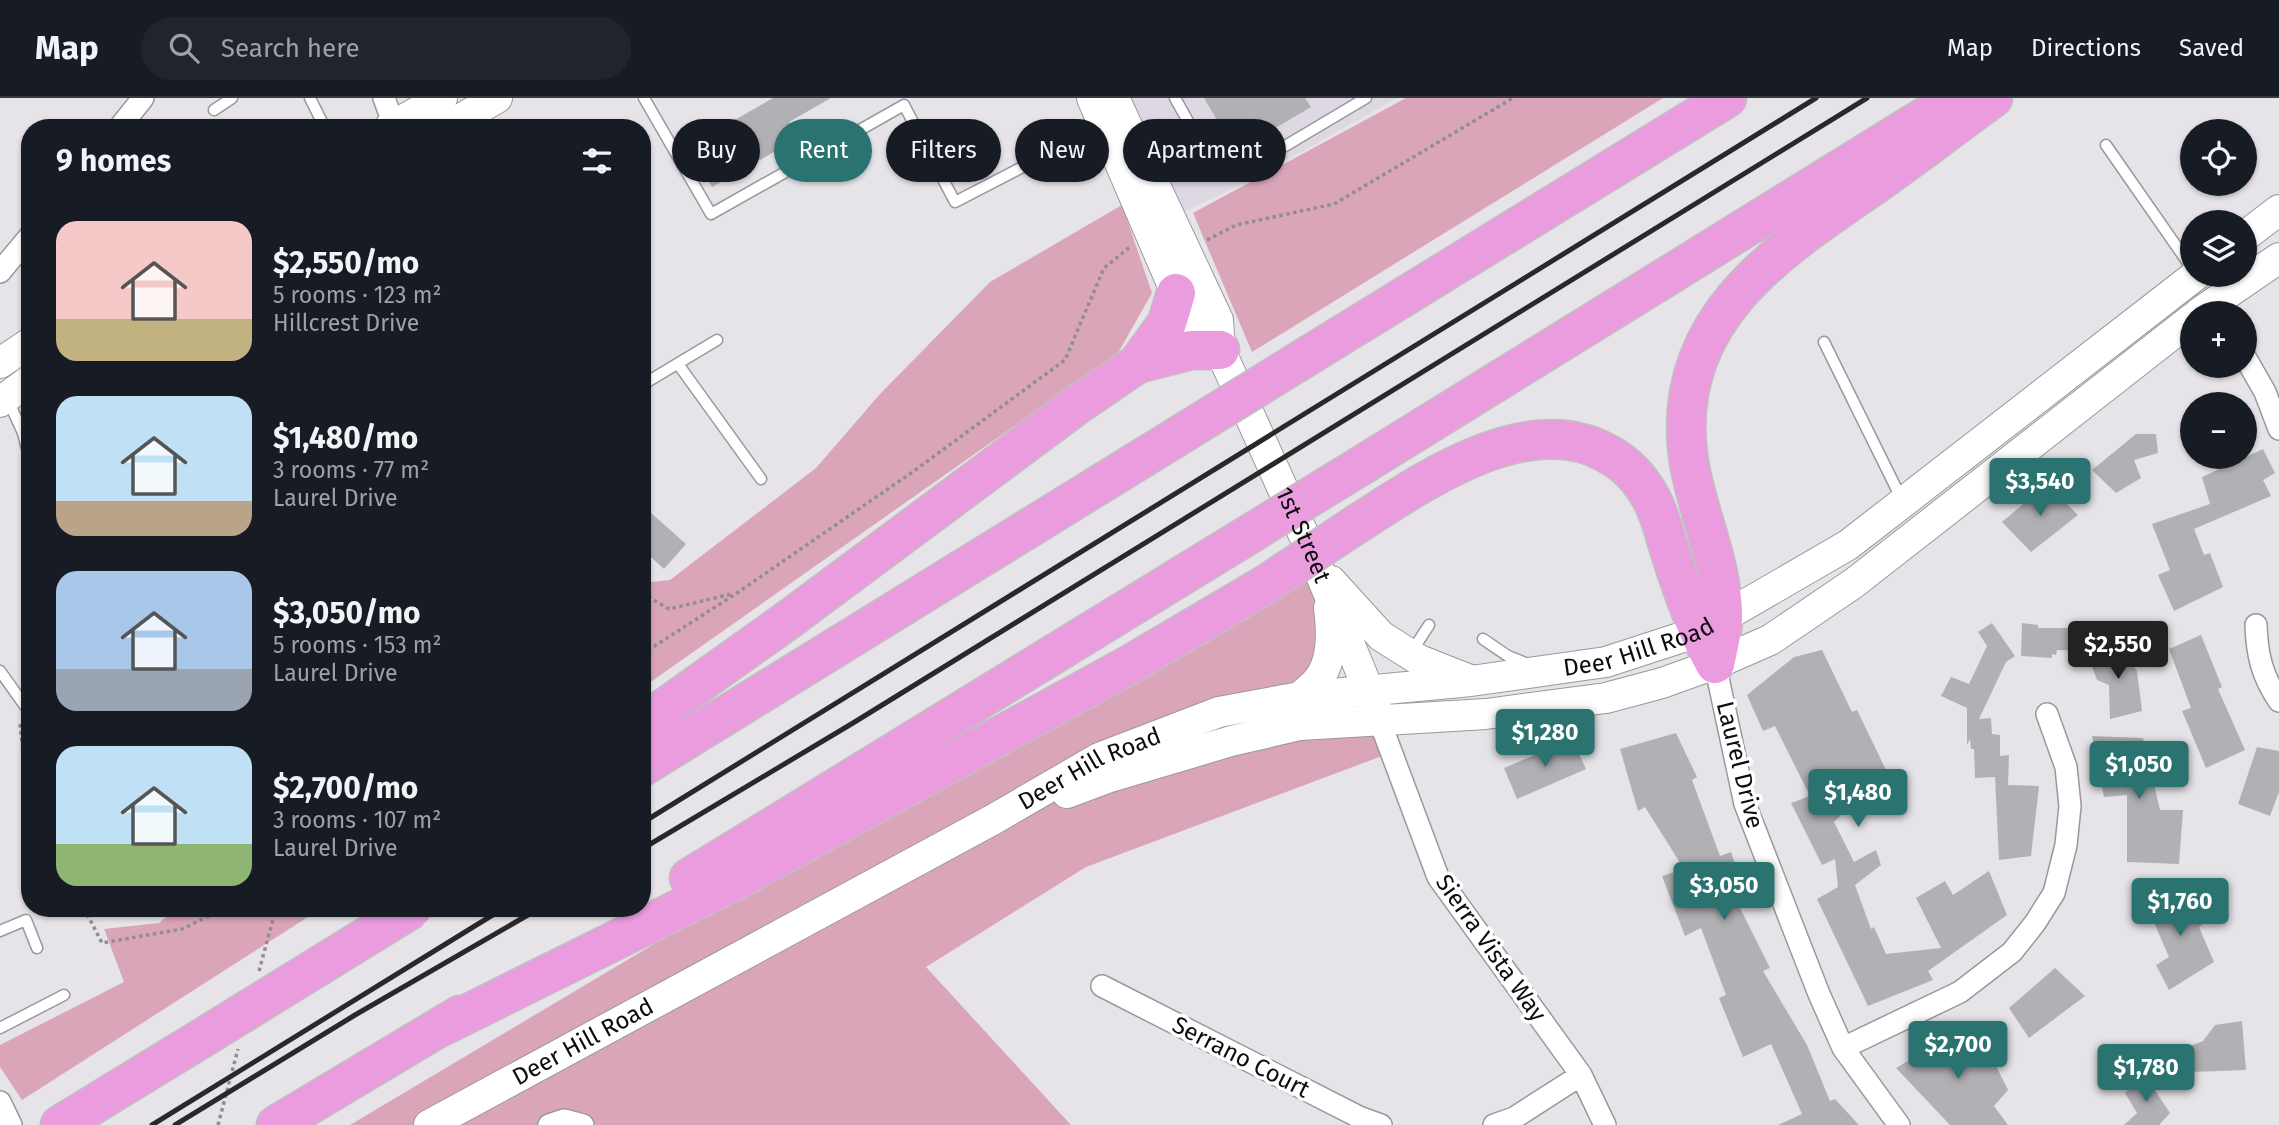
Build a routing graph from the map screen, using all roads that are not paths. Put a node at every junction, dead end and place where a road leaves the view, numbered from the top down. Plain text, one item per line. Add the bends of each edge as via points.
1 (144, 98) edge
2 (232, 98) edge
3 (310, 98) edge
4 (442, 98) edge
5 (497, 98) edge
6 (644, 98) edge
7 (1175, 98) edge
8 (1366, 98) edge
9 (1727, 98) edge
10 (1956, 98) edge
11 (1993, 98) edge
12 (1101, 106) edge
13 (214, 110) dead end
14 (126, 119) edge
15 (320, 119) edge
16 (393, 119) edge
17 (461, 119) edge
18 (2106, 145) dead end
19 (2279, 210) edge
20 (2257, 227) edge
21 (21, 247) edge
22 (2180, 251) edge
23 (2279, 258) edge
24 (0, 272) edge
25 (2181, 287) edge
26 (1176, 293) junction
27 (2221, 301) edge
28 (2180, 332) edge
29 (717, 340) dead end
30 (1825, 342) dead end
31 (21, 349) edge
32 (1220, 350) junction
33 (0, 363) edge
34 (678, 364) junction
35 (1137, 364) junction
36 (2257, 378) edge
37 (651, 380) edge
38 (9, 391) edge
39 (21, 427) edge
40 (2279, 429) edge
41 (761, 479) dead end
42 (1904, 503) junction
43 (1321, 575) junction
44 (1429, 625) dead end
45 (2256, 625) dead end
46 (1712, 638) junction
47 (1483, 639) dead end
48 (1406, 652) junction
49 (1548, 670) junction
50 (0, 671) edge
51 (1471, 681) junction
52 (1370, 691) junction
53 (1300, 697) junction
54 (21, 700) edge
55 (2279, 701) edge
56 (2048, 714) dead end
57 (651, 718) edge
58 (1380, 722) junction
59 (651, 761) edge
60 (994, 819) junction
61 (651, 900) edge
62 (362, 917) edge
63 (398, 917) edge
64 (623, 917) edge
65 (0, 930) edge
66 (37, 948) dead end
67 (1102, 986) dead end
68 (64, 995) dead end
69 (0, 1028) edge
70 (439, 1028) junction
71 (206, 1030) junction
72 (1843, 1048) junction
73 (1581, 1075) junction
74 (0, 1102) edge
75 (75, 1116) edge
76 (11, 1125) edge
77 (276, 1125) edge
78 (429, 1125) edge
79 (549, 1125) edge
80 (583, 1125) edge
81 (1381, 1125) edge
82 (1494, 1125) edge
83 (1605, 1125) edge
84 (1899, 1125) edge

1 - 14 street
2 - 13 lane
3 - 15 lane
4 - 16 street
5 - 17 street
6 - 12 lane via 711,214 904,105 956,202
7 - 8 lane via 1209,159 1250,162 1270,155
9 - 59 highway, bridge
10 - 61 highway, bridge
11 - 46 highway via 1775,258 1736,295 1709,332 1692,377 1686,410 1691,473 1720,589
12 - 26 street, 1st Street
12 - 32 street, 1st Street via 1186,252 1218,320
18 - 22 lane
19 - 20 street
21 - 24 street
23 - 27 street, Deer Hill Road
25 - 42 street, Deer Hill Road
26 - 32 street, 1st Street via 1194,328
26 - 35 highway via 1167,323
28 - 46 street, Deer Hill Road via 1853,583 1770,640
29 - 34 lane
30 - 42 lane
31 - 33 street
32 - 35 highway via 1191,350
32 - 43 street, 1st Street
34 - 37 lane
34 - 41 lane
35 - 57 highway
36 - 40 street
38 - 39 lane
42 - 46 street, Deer Hill Road
43 - 48 street via 1381,636
43 - 52 street, 1st Street
43 - 53 street via 1331,625 1328,658 1319,680
44 - 48 lane
45 - 55 street via 2257,653
46 - 49 street, Deer Hill Road
46 - 58 street, Deer Hill Road via 1662,683 1606,698
46 - 70 highway, bridge via 1648,492 1622,463 1588,444 1546,438 1501,447 1426,483 1131,664 735,881
46 - 72 street, Laurel Drive via 1745,804
47 - 49 lane via 1508,656
48 - 51 street
49 - 51 street, Deer Hill Road
50 - 54 lane
51 - 52 street, Deer Hill Road
52 - 53 street, Deer Hill Road
52 - 58 street, 1st Street
53 - 60 street, Deer Hill Road via 1219,712 1099,758
56 - 72 street via 2066,767 2070,806 2054,893 2042,913 2012,952 1960,992
58 - 60 street, Deer Hill Road via 1300,725 1231,741 1107,778
58 - 73 street, Sierra Vista Way via 1438,877
60 - 78 street, Deer Hill Road
62 - 71 highway
63 - 71 highway, bridge
64 - 70 highway
65 - 66 lane via 26,920
67 - 81 street, Serrano Court
68 - 69 lane
70 - 77 highway
71 - 75 highway
72 - 84 street, Laurel Drive
73 - 82 street via 1514,1118
73 - 83 street, Sierra Vista Way
74 - 76 street
79 - 80 street via 564,1120

